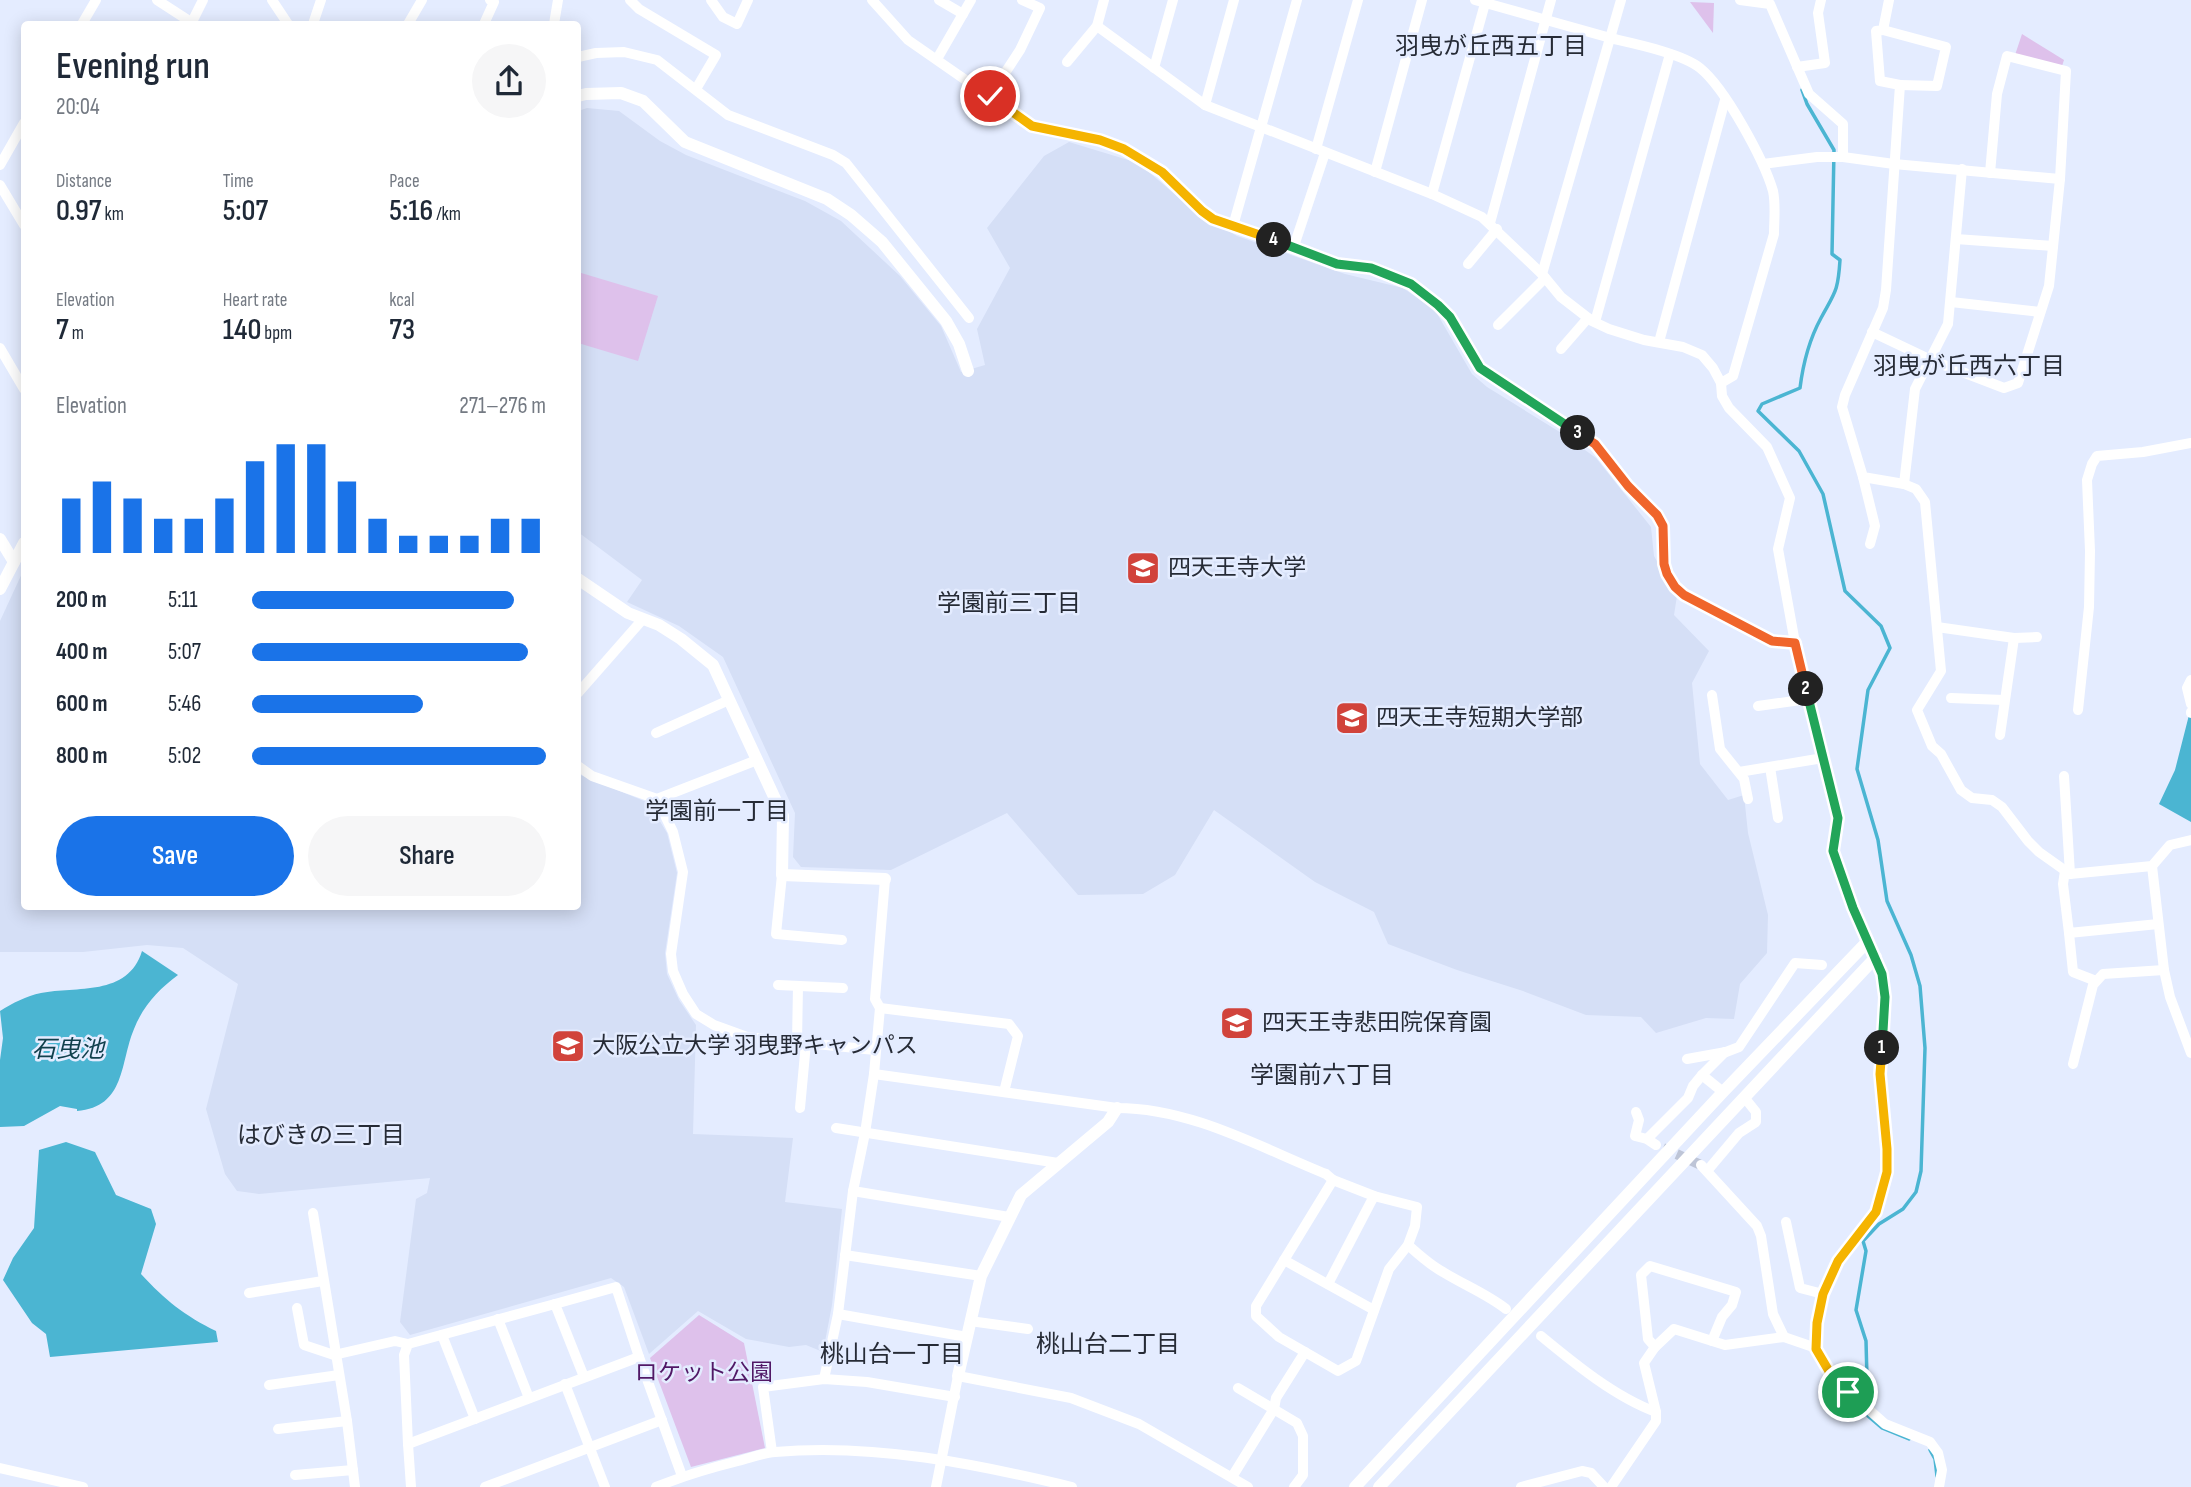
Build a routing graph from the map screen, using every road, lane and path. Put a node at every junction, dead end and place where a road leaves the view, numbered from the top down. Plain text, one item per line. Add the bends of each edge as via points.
1 (96, 0) edge
2 (157, 0) edge
3 (203, 0) edge
4 (272, 0) edge
5 (321, 0) edge
6 (422, 0) edge
7 (490, 0) edge
8 (558, 0) edge
9 (630, 0) edge
10 (711, 0) edge
11 (748, 0) edge
12 (872, 0) edge
13 (939, 0) edge
14 (971, 0) edge
15 (1022, 0) edge
16 (1104, 0) edge
17 (1173, 0) edge
18 (1234, 0) edge
19 (1297, 0) edge
20 (1358, 0) edge
21 (1423, 0) edge
22 (1551, 0) edge
23 (1621, 0) edge
24 (1740, 0) edge
25 (1821, 0) edge
26 (1889, 0) edge
27 (1482, 1) edge
28 (1770, 2) edge
29 (963, 14) junction
30 (1546, 20) junction
31 (84, 21) edge
32 (188, 21) edge
33 (193, 21) edge
34 (286, 21) edge
35 (314, 21) edge
36 (410, 21) edge
37 (486, 21) edge
38 (554, 21) edge
39 (1097, 26) junction
40 (1883, 30) junction
41 (1611, 38) junction
42 (1670, 54) junction
43 (581, 56) edge
44 (937, 59) junction
45 (1067, 62) dead end
46 (1154, 68) junction
47 (1797, 68) junction
48 (1900, 85) junction
49 (696, 89) junction
50 (581, 95) edge
51 (990, 96) junction
52 (1725, 100) junction
53 (1205, 105) junction
54 (21, 128) edge
55 (1261, 128) junction
56 (1321, 151) junction
57 (1843, 157) junction
58 (1763, 164) junction
59 (1894, 164) junction
60 (0, 165) edge
61 (1962, 169) junction
62 (1375, 172) junction
63 (1990, 173) junction
64 (2060, 179) junction
65 (0, 185) edge
66 (1432, 194) junction
67 (21, 220) edge
68 (1233, 226) junction
69 (1494, 226) junction
70 (1956, 239) junction
71 (1294, 246) junction
72 (2053, 246) junction
73 (1468, 264) dead end
74 (1544, 276) junction
75 (1951, 302) junction
76 (2040, 312) junction
77 (970, 318) dead end
78 (1591, 320) junction
79 (1498, 325) dead end
80 (1872, 332) junction
81 (1660, 342) junction
82 (0, 348) edge
83 (1561, 349) dead end
84 (1931, 360) junction
85 (968, 371) dead end
86 (1721, 383) junction
87 (21, 384) edge
88 (2191, 443) edge
89 (1863, 477) junction
90 (1904, 484) junction
91 (0, 539) edge
92 (1870, 544) dead end
93 (21, 549) edge
94 (14, 562) junction
95 (581, 581) edge
96 (0, 589) edge
97 (643, 619) junction
98 (1937, 628) junction
99 (2037, 637) dead end
100 (2014, 638) junction
101 (1795, 643) junction
102 (2191, 680) edge
103 (581, 690) edge
104 (1712, 695) dead end
105 (1951, 698) dead end
106 (1808, 699) junction
107 (729, 700) junction
108 (2004, 700) junction
109 (2191, 704) edge
110 (1758, 706) dead end
111 (2078, 710) dead end
112 (656, 733) dead end
113 (2000, 735) dead end
114 (1823, 758) junction
115 (757, 761) junction
116 (1770, 767) junction
117 (581, 768) edge
118 (1739, 772) junction
119 (2064, 776) dead end
120 (657, 799) junction
121 (1748, 799) dead end
122 (1778, 818) dead end
123 (2191, 840) edge
124 (2152, 866) junction
125 (2067, 873) junction
126 (782, 875) junction
127 (885, 879) joint
128 (2158, 924) junction
129 (2069, 933) junction
130 (842, 940) dead end
131 (1868, 941) junction
132 (1876, 957) junction
133 (1822, 965) dead end
134 (2164, 970) junction
135 (2096, 981) junction
136 (778, 985) dead end
137 (798, 986) junction
138 (843, 988) dead end
139 (880, 1008) junction
140 (802, 1043) junction
141 (875, 1051) junction
142 (1726, 1052) junction
143 (2191, 1053) edge
144 (1687, 1059) dead end
145 (2073, 1064) dead end
146 (874, 1074) junction
147 (1702, 1075) junction
148 (1004, 1092) junction
149 (1723, 1092) junction
150 (1744, 1097) junction
151 (800, 1108) dead end
152 (1117, 1108) junction
153 (1636, 1112) dead end
154 (836, 1128) dead end
155 (865, 1133) junction
156 (1058, 1163) junction
157 (1332, 1180) junction
158 (853, 1191) junction
159 (1374, 1196) junction
160 (313, 1213) dead end
161 (1009, 1217) junction
162 (1786, 1222) dead end
163 (1408, 1245) junction
164 (845, 1255) junction
165 (1284, 1260) junction
166 (981, 1276) junction
167 (323, 1280) junction
168 (1328, 1284) junction
169 (249, 1293) dead end
170 (1823, 1294) junction
171 (555, 1304) junction
172 (297, 1308) dead end
173 (1506, 1309) dead end
174 (1374, 1310) junction
175 (838, 1314) junction
176 (498, 1319) junction
177 (970, 1321) junction
178 (1028, 1329) dead end
179 (442, 1335) junction
180 (1541, 1336) dead end
181 (967, 1337) junction
182 (1784, 1337) junction
183 (1712, 1341) junction
184 (408, 1344) junction
185 (1655, 1347) junction
186 (1816, 1349) junction
187 (1305, 1352) junction
188 (334, 1355) junction
189 (639, 1357) junction
190 (339, 1375) junction
191 (958, 1376) junction
192 (584, 1377) junction
193 (824, 1379) junction
194 (565, 1384) junction
195 (269, 1385) dead end
196 (1238, 1388) dead end
197 (955, 1396) junction
198 (529, 1398) junction
199 (1274, 1409) junction
200 (1656, 1412) junction
201 (475, 1419) junction
202 (662, 1420) junction
203 (346, 1421) junction
204 (278, 1429) dead end
205 (408, 1444) junction
206 (589, 1448) junction
207 (772, 1452) junction
208 (940, 1461) junction
209 (0, 1468) edge
210 (353, 1470) junction
211 (295, 1475) dead end
212 (682, 1476) junction
213 (1232, 1478) junction
214 (512, 1482) edge
215 (83, 1487) edge
216 (355, 1487) edge
217 (411, 1487) edge
218 (485, 1487) edge
219 (605, 1487) edge
220 (656, 1487) edge
221 (936, 1487) edge
222 (1072, 1487) edge
223 (1248, 1487) edge
224 (1294, 1487) edge
225 (1355, 1487) edge
226 (1378, 1487) edge
227 (1521, 1487) edge
228 (1604, 1487) edge
229 (1611, 1487) edge
230 (1939, 1487) edge

1 - 31 street
2 - 32 street
3 - 33 street
4 - 34 street
5 - 35 street
6 - 36 street
7 - 37 street via 495,2
8 - 38 street
9 - 49 street via 716,55
10 - 11 street via 723,17 737,24
12 - 44 street via 908,40
13 - 29 street
14 - 29 street
15 - 51 street via 1041,8
16 - 39 street
17 - 46 street
18 - 53 street
19 - 55 street
20 - 56 street
21 - 62 street
22 - 30 street
23 - 41 street
24 - 28 street
25 - 47 street via 1818,13 1825,63
26 - 40 street
27 - 30 street
27 - 66 street
28 - 47 street
29 - 44 street
30 - 41 street
30 - 69 street
39 - 45 street
39 - 46 street
40 - 48 street via 1876,32 1880,81
40 - 48 street via 1947,47 1937,86
41 - 42 street
41 - 74 street
42 - 52 street via 1699,66
42 - 78 street
43 - 49 street via 624,52 657,60
44 - 51 street
46 - 53 street
47 - 57 street via 1809,94 1843,124
48 - 59 street
49 - 77 street via 728,115 846,163
50 - 85 street via 621,93 643,102 684,142 827,199 851,215 882,242 946,321
51 - 68 street via 1032,126 1124,149 1162,172 1213,219
52 - 58 street
52 - 81 street
53 - 55 street
54 - 60 street
55 - 56 street
55 - 68 street
56 - 62 street
56 - 71 street
57 - 58 street
57 - 59 street
58 - 86 street via 1774,201 1774,234 1733,376
59 - 61 street
59 - 80 street via 1886,290
61 - 63 street
61 - 70 street
62 - 66 street
63 - 64 street
63 - 64 street via 1997,94 2007,56 2066,71
64 - 72 street
65 - 67 street
66 - 69 street
68 - 71 street
69 - 73 street
69 - 74 street
70 - 72 street
70 - 75 street
71 - 101 street via 1337,264 1392,275 1423,292 1450,317 1480,368 1595,444 1657,515 1663,526 1664,564 1675,587 1772,641
72 - 76 street via 2049,286
74 - 78 street
74 - 79 street
75 - 76 street
75 - 84 street via 1948,324
76 - 84 street via 2018,383 2004,388
78 - 81 street via 1609,330
78 - 83 street
80 - 84 street
80 - 89 street via 1842,407
81 - 86 street via 1702,355
82 - 87 street
84 - 90 street via 1915,389
86 - 101 street via 1729,408 1767,447 1790,498 1778,549
88 - 111 street via 2097,456 2092,464 2088,480 2090,607
89 - 90 street
89 - 92 street via 1875,526
90 - 98 street via 1916,489 1925,502
91 - 94 street
93 - 94 street
94 - 96 street
95 - 97 street
97 - 103 street
97 - 107 street via 681,639 713,665
98 - 100 street
98 - 125 street via 1941,671 1917,710 1932,746 1961,790 2002,807 2028,841
99 - 100 street
100 - 108 street
101 - 106 street
102 - 109 street via 2187,688
104 - 118 street via 1720,749
105 - 108 street
106 - 110 street
106 - 114 street
107 - 112 street
107 - 115 street
108 - 113 street
114 - 116 street
114 - 131 street via 1838,818 1833,851
115 - 120 street
115 - 126 street via 783,816
116 - 118 street
116 - 122 street
117 - 120 street
118 - 121 street
119 - 125 street
120 - 140 street via 673,832 683,872 671,954 683,995 696,1014 714,1026 747,1037
123 - 124 street via 2170,845
124 - 125 street
124 - 128 street
125 - 129 street via 2063,884
126 - 127 street
126 - 130 street via 776,934
127 - 139 street via 875,999
128 - 129 street
128 - 134 street
129 - 135 street via 2073,972
131 - 132 street
131 - 149 street
132 - 150 street
132 - 170 street via 1885,997 1880,1074 1887,1172 1876,1212 1838,1261
133 - 142 street via 1795,963 1739,1046
134 - 135 street via 2103,974
134 - 143 street
135 - 145 street
136 - 137 street
137 - 138 street
137 - 140 street
139 - 141 street
139 - 148 street via 1010,1024 1018,1036
140 - 141 street
140 - 151 street
141 - 146 street
142 - 144 street
142 - 147 street
146 - 148 street
146 - 155 street
147 - 149 street
147 - 153 street via 1651,1142 1635,1136
148 - 152 street
149 - 225 street
150 - 182 street via 1756,1112 1756,1122 1704,1168 1761,1236 1773,1314
150 - 226 street
152 - 156 street via 1108,1122
152 - 157 street via 1191,1118
154 - 155 street
155 - 156 street
155 - 158 street
156 - 161 street via 1021,1195
157 - 159 street
157 - 165 street
158 - 161 street
158 - 164 street
159 - 163 street via 1417,1207
159 - 168 street
160 - 167 street
161 - 166 street
162 - 170 street via 1800,1288
163 - 173 street
163 - 174 street via 1389,1269
164 - 166 street
164 - 175 street
165 - 168 street
165 - 187 street via 1256,1306 1256,1315 1279,1337
166 - 177 street
167 - 169 street
167 - 188 street
168 - 174 street
170 - 186 street
171 - 176 street
171 - 189 street via 616,1287
171 - 192 street
172 - 188 street via 304,1345
174 - 187 street via 1356,1361 1338,1371
175 - 181 street
175 - 193 street
176 - 179 street
176 - 198 street
177 - 178 street
177 - 181 street
179 - 184 street
179 - 201 street
180 - 200 street via 1580,1367
181 - 191 street
182 - 183 street via 1725,1345
182 - 186 street
183 - 185 street via 1674,1329
183 - 185 street via 1736,1293 1650,1266 1641,1275 1648,1339
184 - 188 street via 394,1341
184 - 205 street via 404,1355
185 - 200 street via 1644,1363
186 - 230 street via 1833,1378 1885,1424 1930,1442 1938,1453
187 - 199 street
188 - 190 street
189 - 192 street
189 - 202 street
190 - 195 street
190 - 203 street
191 - 197 street
191 - 213 street via 1071,1398 1139,1424
192 - 194 street
193 - 197 street
193 - 207 street via 764,1387
194 - 198 street
194 - 206 street
196 - 199 street
197 - 208 street
198 - 201 street
199 - 213 street
199 - 224 street via 1297,1423 1303,1436 1303,1475
200 - 229 street via 1656,1421
201 - 205 street
202 - 206 street
202 - 212 street
203 - 204 street
203 - 210 street
205 - 217 street
206 - 214 street
206 - 219 street
207 - 208 street via 850,1450
207 - 212 street
208 - 221 street
208 - 222 street
209 - 215 street
210 - 211 street
210 - 216 street
212 - 220 street
213 - 223 street
214 - 218 street
227 - 228 street via 1581,1471 1591,1473

